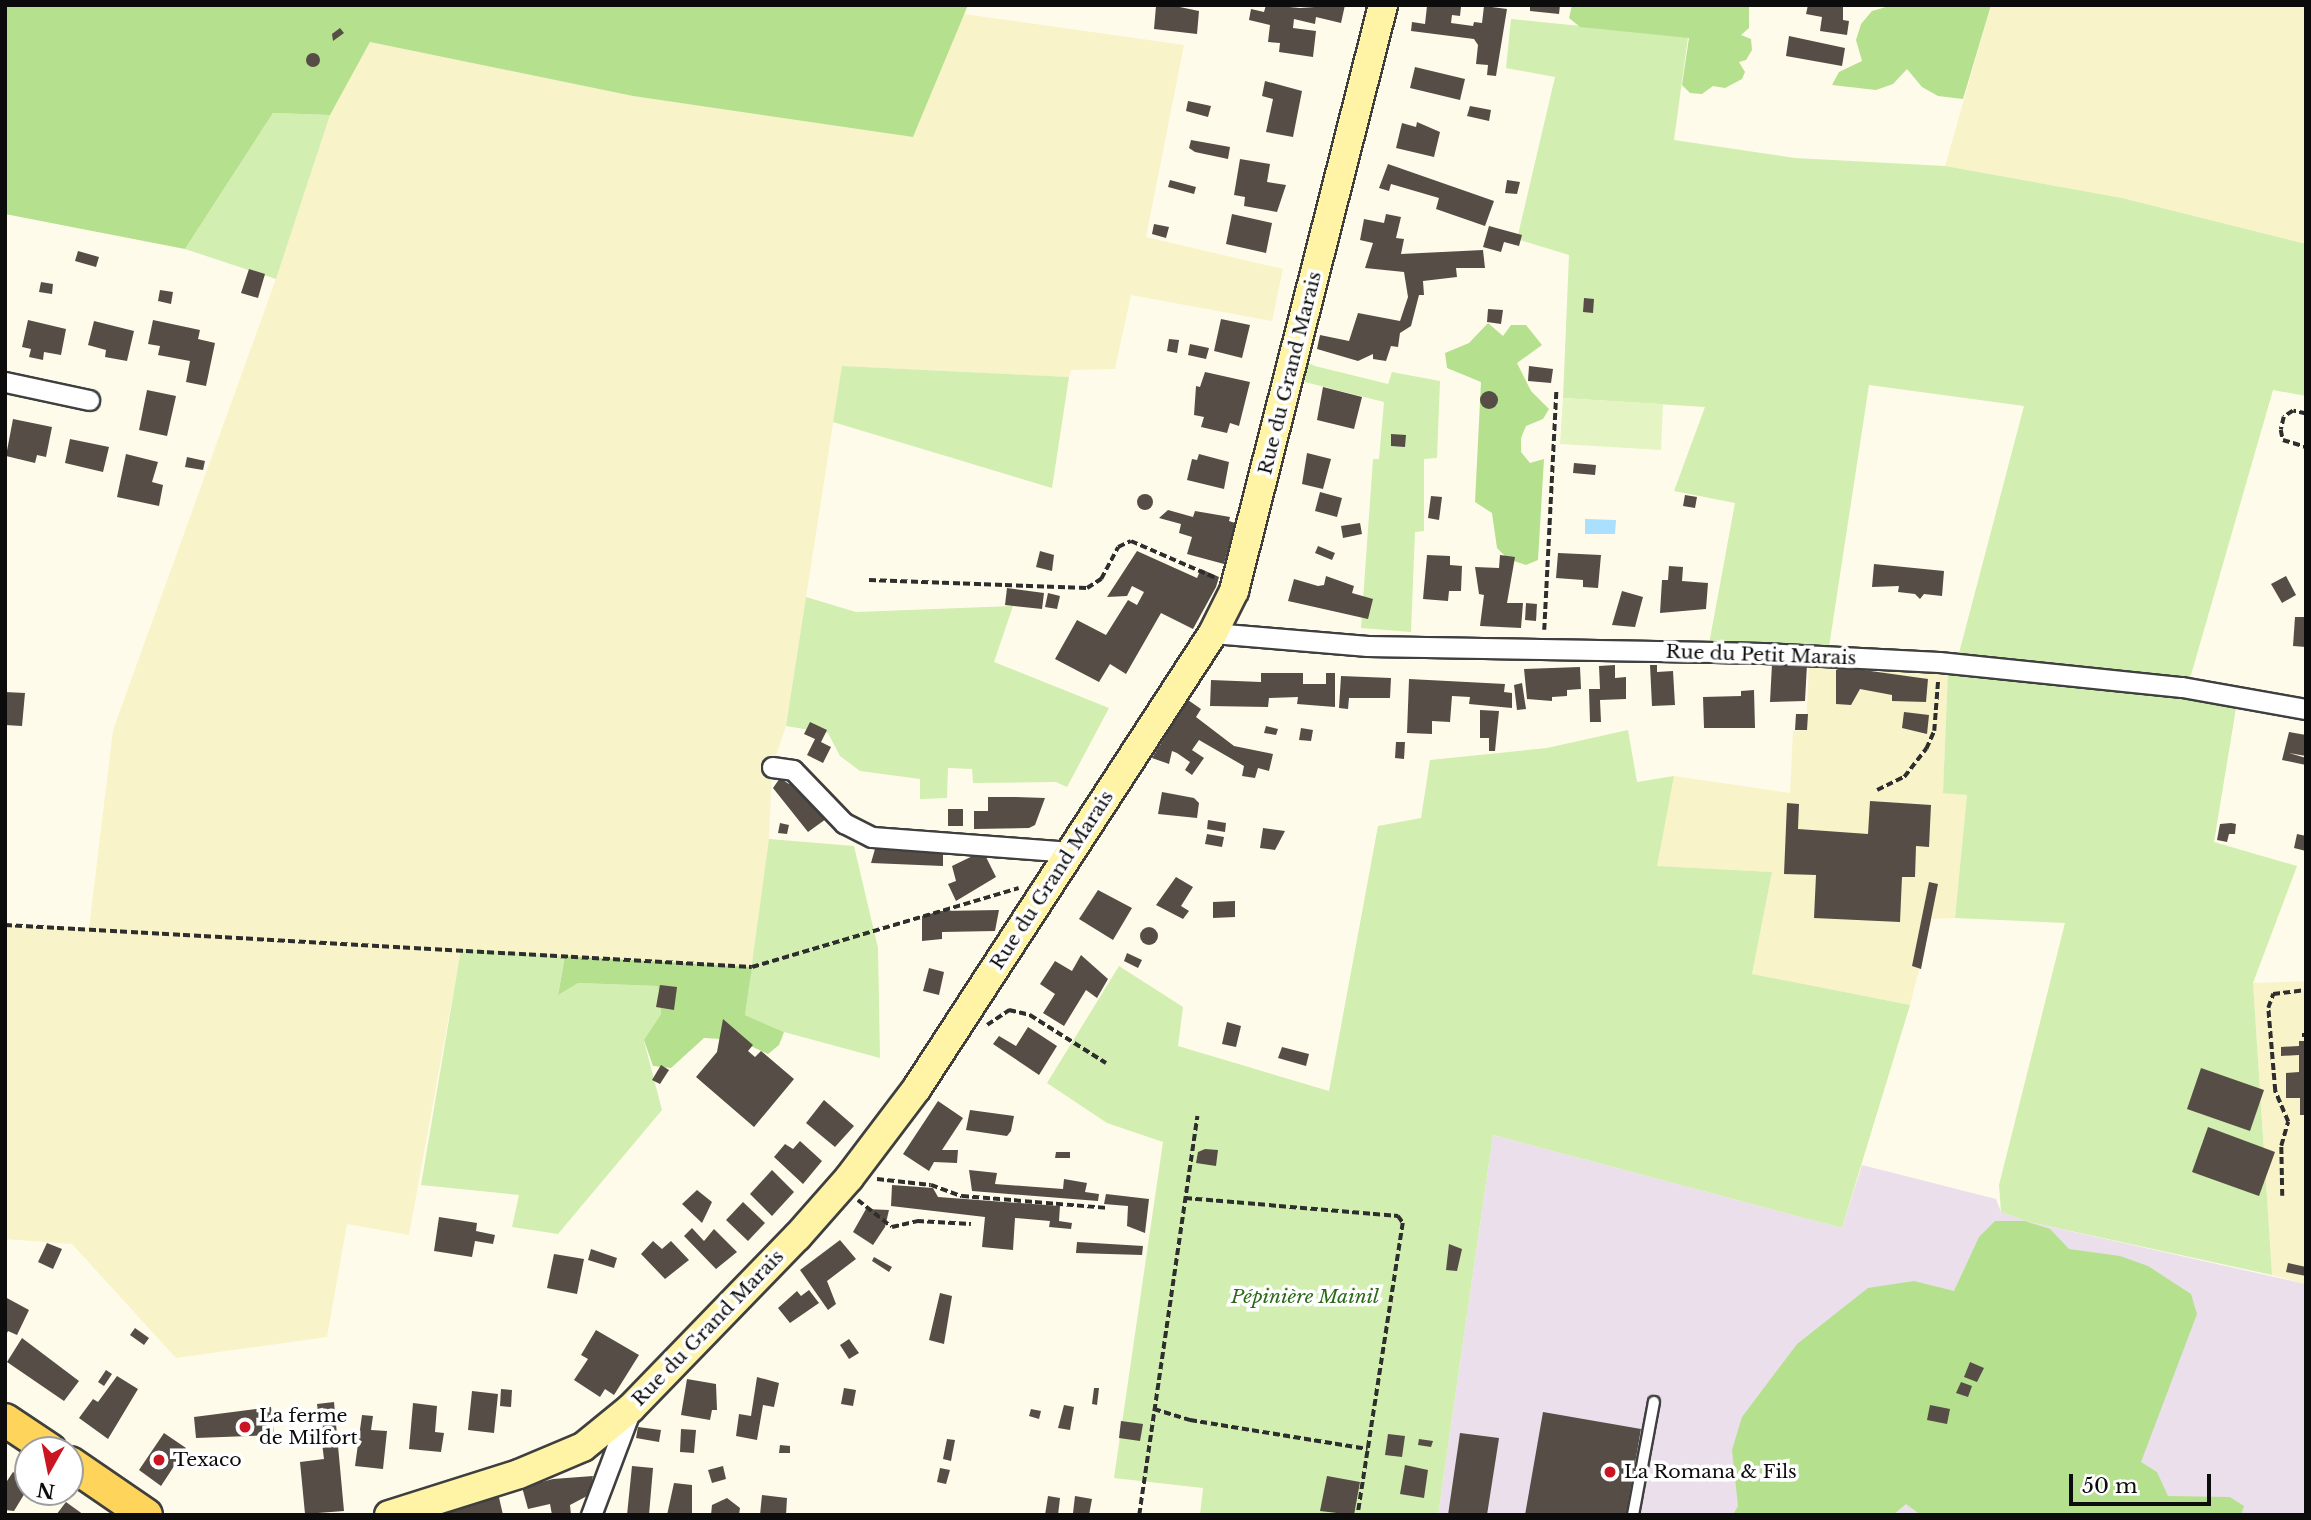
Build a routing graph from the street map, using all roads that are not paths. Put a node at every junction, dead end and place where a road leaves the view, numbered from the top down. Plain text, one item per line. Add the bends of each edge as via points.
1 (1383, 5) edge
2 (5, 382) edge
3 (89, 400) dead end
4 (1213, 633) junction
5 (2306, 709) edge
6 (772, 767) dead end
7 (1070, 852) junction
8 (1654, 1402) dead end
9 (631, 1408) junction
10 (5, 1420) edge
11 (29, 1436) edge
12 (84, 1473) edge
13 (146, 1515) edge
14 (389, 1515) edge
15 (591, 1515) edge
16 (1633, 1515) edge

1 - 4 street, Rue du Grand Marais via 1238,582
2 - 3 street
4 - 5 street, Rue du Petit Marais via 1367,646 1763,653 1939,662 2182,687
4 - 7 street, Rue du Grand Marais
6 - 7 street via 793,770 844,823 872,837
7 - 9 street, Rue du Grand Marais via 961,1021 848,1179
8 - 16 lane
9 - 14 street, Rue du Grand Marais via 583,1447 553,1462
9 - 15 street
10 - 11 main road
12 - 13 main road

